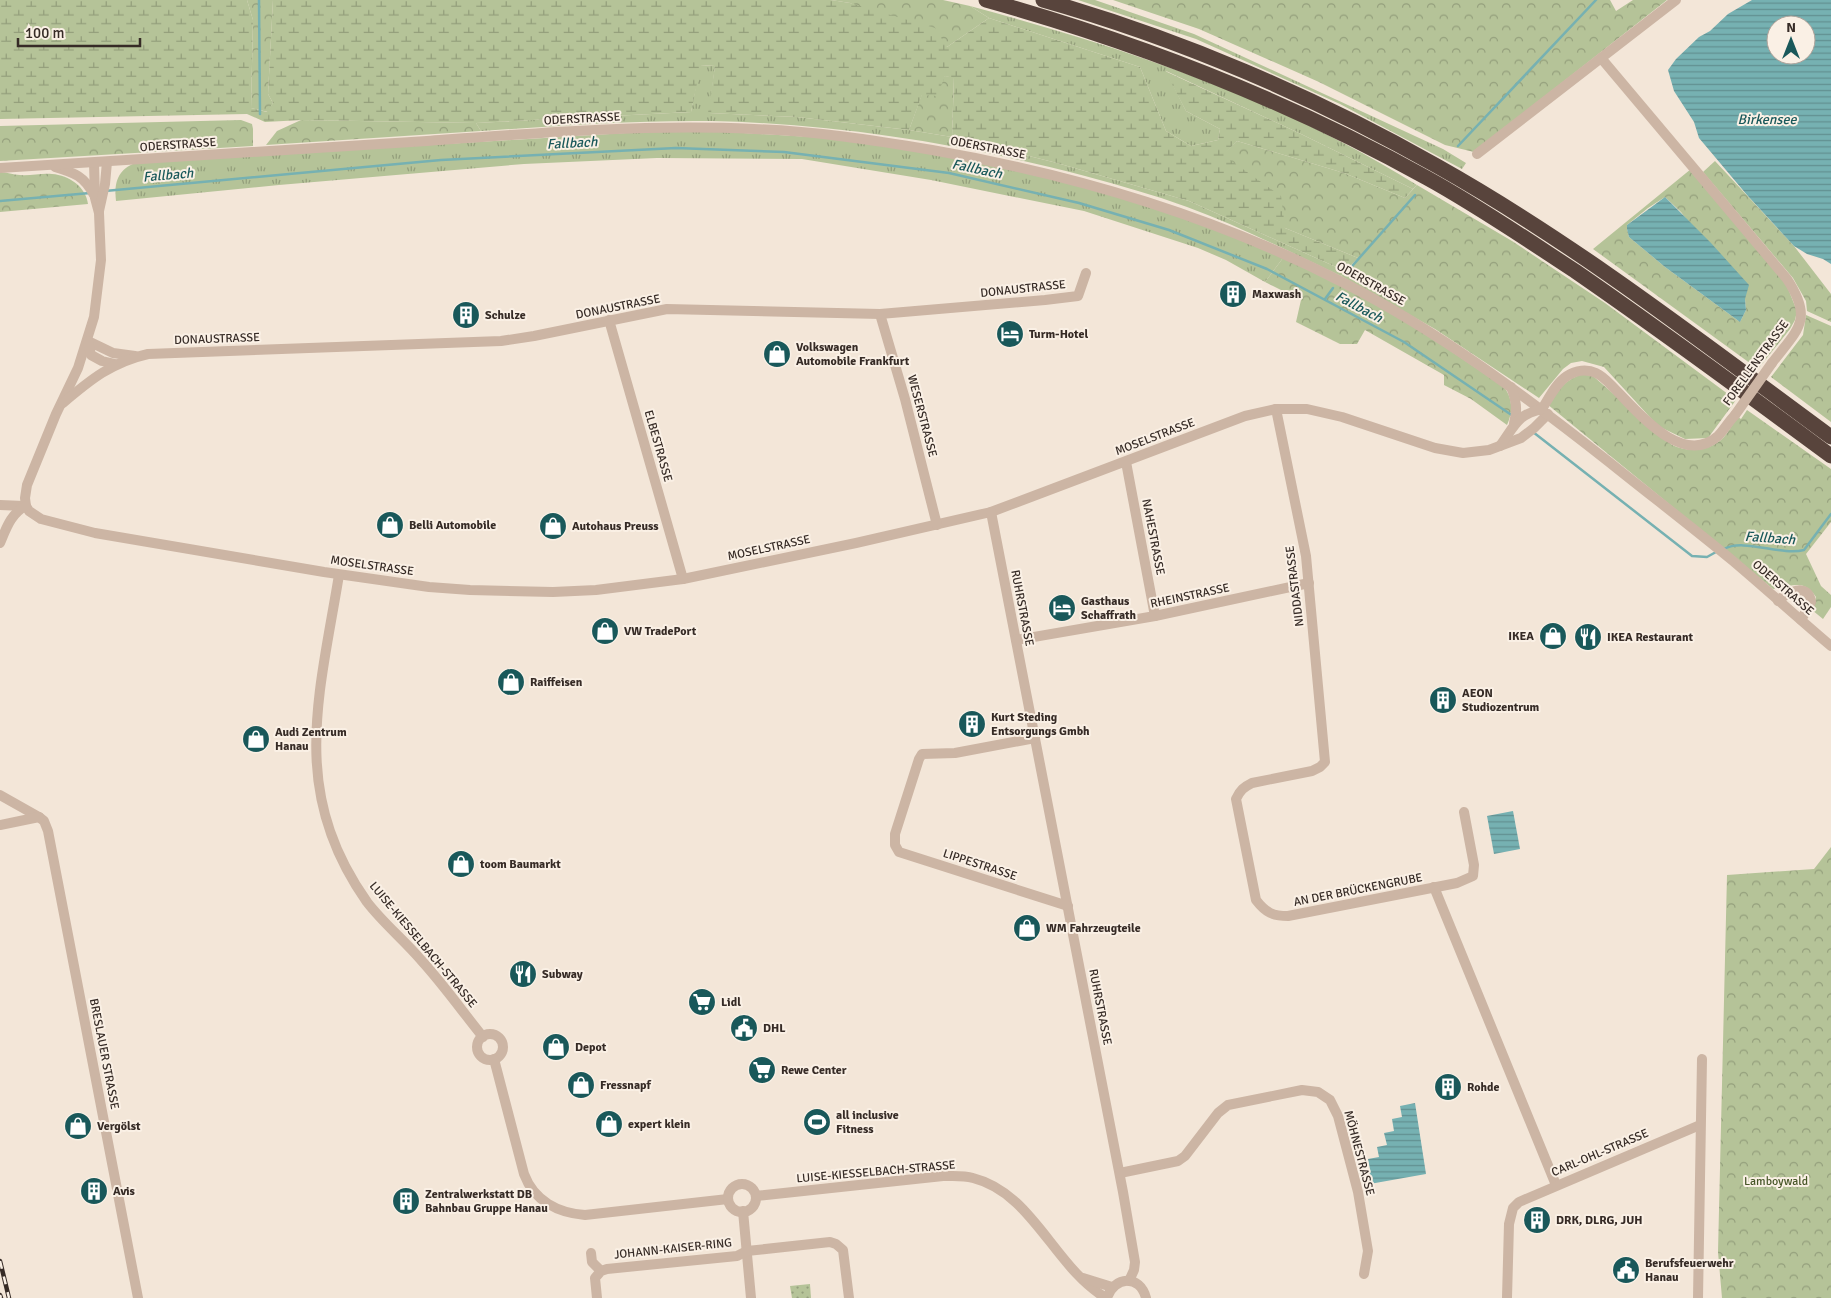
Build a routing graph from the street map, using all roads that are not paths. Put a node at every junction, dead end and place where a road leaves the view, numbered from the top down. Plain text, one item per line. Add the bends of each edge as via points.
1 (986, 0) edge
2 (1043, 0) edge
3 (1676, 0) edge
4 (1601, 58) junction
5 (1477, 154) dead end
6 (107, 162) junction
7 (94, 163) junction
8 (49, 165) junction
9 (0, 168) edge
10 (96, 184) junction
11 (99, 197) junction
12 (1086, 273) dead end
13 (880, 314) junction
14 (609, 320) junction
15 (88, 341) junction
16 (139, 356) junction
17 (115, 364) junction
18 (1511, 386) junction
19 (59, 407) junction
20 (1276, 409) junction
21 (1545, 411) junction
22 (1519, 416) junction
23 (1831, 437) edge
24 (1500, 446) junction
25 (1831, 456) edge
26 (1126, 462) junction
27 (0, 505) edge
28 (26, 506) junction
29 (991, 512) junction
30 (937, 525) junction
31 (0, 543) edge
32 (339, 575) junction
33 (684, 579) junction
34 (1309, 583) junction
35 (1778, 601) junction
36 (1155, 616) junction
37 (1801, 620) junction
38 (1016, 640) junction
39 (1831, 646) edge
40 (1035, 738) junction
41 (1325, 762) joint
42 (0, 795) edge
43 (1464, 812) dead end
44 (39, 817) junction
45 (0, 825) edge
46 (1434, 887) junction
47 (1068, 906) junction
48 (482, 1037) junction
49 (494, 1059) junction
50 (1702, 1059) dead end
51 (1700, 1124) junction
52 (1120, 1173) junction
53 (1556, 1185) junction
54 (756, 1196) junction
55 (728, 1199) junction
56 (743, 1211) junction
57 (747, 1251) junction
58 (591, 1254) dead end
59 (601, 1271) junction
60 (1364, 1274) dead end
61 (1077, 1276) junction
62 (1129, 1281) junction
63 (1112, 1287) junction
64 (138, 1298) edge
65 (596, 1298) edge
66 (751, 1298) edge
67 (849, 1298) edge
68 (1107, 1298) edge
69 (1146, 1298) edge
70 (1507, 1298) edge
71 (1698, 1298) edge

1 - 25 highway via 1060,21 1186,64 1271,100 1389,157 1535,245 1666,334
2 - 23 highway via 1140,31 1237,69 1338,114 1437,166 1536,226 1612,278
3 - 4 street
4 - 5 street
4 - 21 street, FORELLENSTRASSE, bridge via 1786,279 1795,291 1802,311 1796,332 1735,415 1711,440 1696,445 1678,442 1654,427 1601,376 1590,371 1576,371 1563,379
6 - 7 street, ODERSTRASSE
6 - 10 street
6 - 18 street, ODERSTRASSE via 642,128 753,129 844,136 895,144 1010,164 1110,189 1250,239 1347,284 1435,334
7 - 8 street, ODERSTRASSE
7 - 10 street
8 - 9 street, ODERSTRASSE
8 - 10 street
10 - 11 street
10 - 11 street
11 - 15 street via 101,274
12 - 13 street, DONAUSTRASSE via 1078,296
13 - 14 street, DONAUSTRASSE via 667,309
13 - 30 street, WESERSTRASSE
14 - 16 street, DONAUSTRASSE via 501,341 197,351
14 - 33 street, ELBESTRASSE
15 - 16 street, DONAUSTRASSE via 113,353
15 - 17 street via 91,355
15 - 19 street
16 - 17 street, DONAUSTRASSE
17 - 19 street, DONAUSTRASSE
18 - 21 street, ODERSTRASSE
18 - 22 street
19 - 28 street via 27,485
20 - 24 street, MOSELSTRASSE via 1328,414 1450,452 1476,453
20 - 26 street, MOSELSTRASSE via 1245,416
20 - 34 street, NIDDASTRASSE
21 - 22 street
21 - 24 street, MOSELSTRASSE via 1534,428
21 - 35 street, ODERSTRASSE via 1710,542
22 - 24 street
26 - 29 street, MOSELSTRASSE
26 - 36 street, NAHESTRASSE
27 - 28 street
28 - 31 street via 14,514
28 - 32 street, MOSELSTRASSE via 41,519 95,533
29 - 30 street, MOSELSTRASSE
29 - 38 street, RUHRSTRASSE
30 - 33 street, MOSELSTRASSE
32 - 33 street, MOSELSTRASSE via 429,587 553,592
32 - 48 street, LUISE-KIESSELBACH-STRASSE via 316,728 318,782 328,826 347,870 368,902 431,971
34 - 36 street, RHEINSTRASSE
34 - 41 street, NIDDASTRASSE
35 - 37 street, ODERSTRASSE
35 - 37 street via 1785,593 1794,590 1808,594 1811,602
36 - 38 street, RHEINSTRASSE
37 - 39 street, ODERSTRASSE
38 - 40 street, RUHRSTRASSE
40 - 47 street, RUHRSTRASSE
40 - 47 street, LIPPESTRASSE via 954,753 922,754 894,839 899,852
41 - 46 street, AN DER BRÜCKENGRUBE via 1312,771 1252,783 1240,791 1236,799 1256,900 1262,908 1276,916 1288,916
42 - 44 street
43 - 46 street, AN DER BRÜCKENGRUBE via 1474,865 1473,876
44 - 45 street
44 - 64 street, BRESLAUER STRASSE via 50,836
46 - 53 street, AN DER BRÜCKENGRUBE
47 - 52 street, RUHRSTRASSE
48 - 49 street, LUISE-KIESSELBACH-STRASSE via 478,1044 480,1054
48 - 49 street via 495,1035 502,1042 500,1055
49 - 55 street via 527,1181 547,1204 585,1215
50 - 51 street
51 - 53 street, CARL-OHL-STRASSE
51 - 71 street
52 - 60 street, MÖHNESTRASSE via 1178,1161 1228,1105 1302,1090 1318,1092 1334,1106 1350,1156 1368,1251
52 - 62 street, RUHRSTRASSE via 1135,1262
53 - 70 street, CARL-OHL-STRASSE via 1512,1208
54 - 55 street via 749,1186 741,1184 733,1187
54 - 56 street via 754,1204
54 - 61 street, LUISE-KIESSELBACH-STRASSE via 943,1176 972,1178 994,1186 1012,1198
55 - 56 street via 733,1208
56 - 57 street, JOHANN-KAISER-RING
57 - 59 street, JOHANN-KAISER-RING via 737,1256
57 - 66 street, JOHANN-KAISER-RING
57 - 67 street, JOHANN-KAISER-RING via 830,1242 841,1246 845,1255
58 - 59 street, JOHANN-KAISER-RING via 592,1262
59 - 65 street, JOHANN-KAISER-RING via 595,1278
61 - 63 street
61 - 68 street, LUISE-KIESSELBACH-STRASSE
62 - 63 street
62 - 69 street via 1142,1288
63 - 68 street

